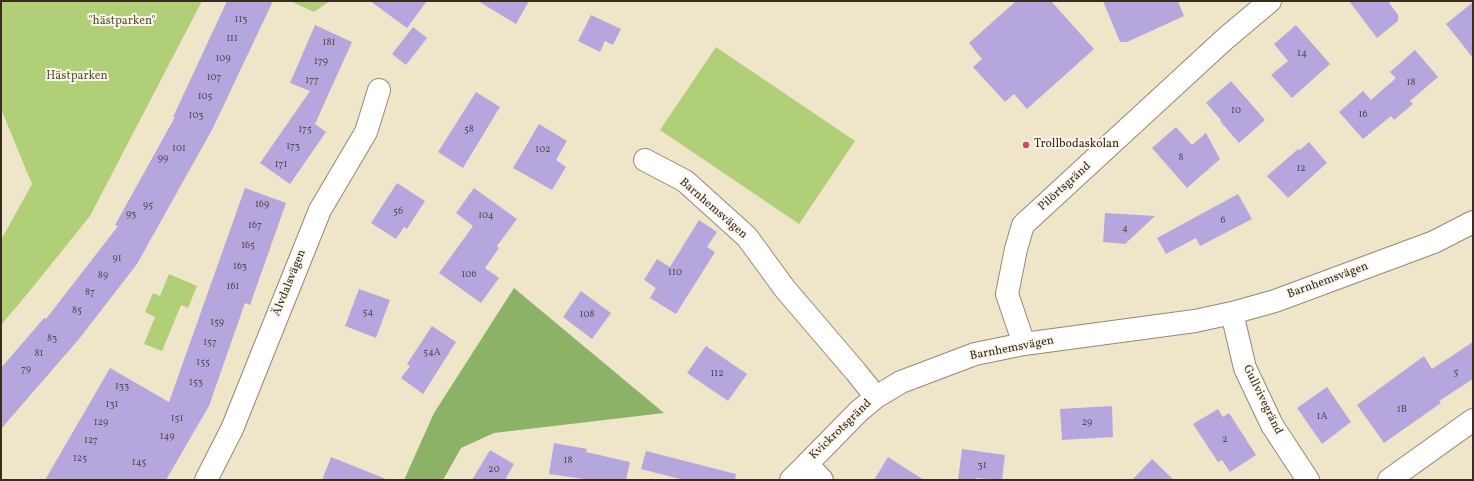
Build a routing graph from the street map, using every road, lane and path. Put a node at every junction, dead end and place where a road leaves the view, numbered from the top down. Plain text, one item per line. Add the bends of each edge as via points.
1 (1270, 1) edge
2 (379, 90) dead end
3 (645, 160) dead end
4 (1473, 222) edge
5 (1232, 313) junction
6 (1024, 344) junction
7 (876, 397) junction
8 (1473, 420) edge
9 (807, 464) junction
10 (206, 480) edge
11 (791, 480) edge
12 (822, 480) edge
13 (1308, 480) edge
14 (1389, 480) edge

1 - 6 street, Pilörtsgränd via 1226,38 1023,225 1007,294
2 - 10 street, Älvdalsvägen via 366,132 320,210 232,429
3 - 7 street, Barnhemsvägen via 685,181 747,237 785,289
4 - 5 street, Barnhemsvägen via 1434,242 1275,301
5 - 6 street, Barnhemsvägen
5 - 13 street, Gullvivegränd via 1245,368 1272,425
6 - 7 street, Barnhemsvägen via 975,354 901,382
7 - 9 street, Kvickrotsgränd
8 - 14 street
9 - 11 street, Kvickrotsgränd
9 - 12 street, Kvickrotsgränd

